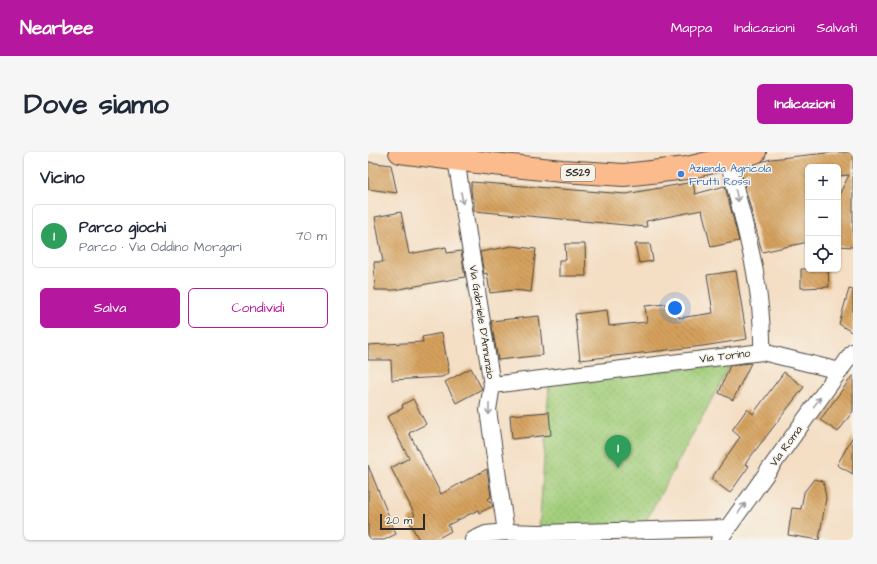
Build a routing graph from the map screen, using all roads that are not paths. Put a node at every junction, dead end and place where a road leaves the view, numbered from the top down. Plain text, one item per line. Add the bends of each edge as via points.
1 (400, 152) edge
2 (741, 154) edge
3 (456, 159) junction
4 (762, 352) junction
5 (848, 365) edge
6 (492, 385) junction
7 (506, 532) junction
8 (724, 534) edge
9 (537, 537) edge
10 (473, 540) edge

1 - 3 main road, Via Torino / SS29
2 - 3 main road, Via Torino / SS29 via 687,168 624,175
2 -> 4 street, Via Torino via 746,233 762,316
3 -> 6 street, Via Gabriele D'Annunzio
4 - 5 street
4 - 6 street, Via Torino
8 -> 5 street, Via Roma
6 -> 7 street, Via Gabriele D'Annunzio via 488,410
7 - 9 street
7 - 10 street via 486,534
8 - 9 street

